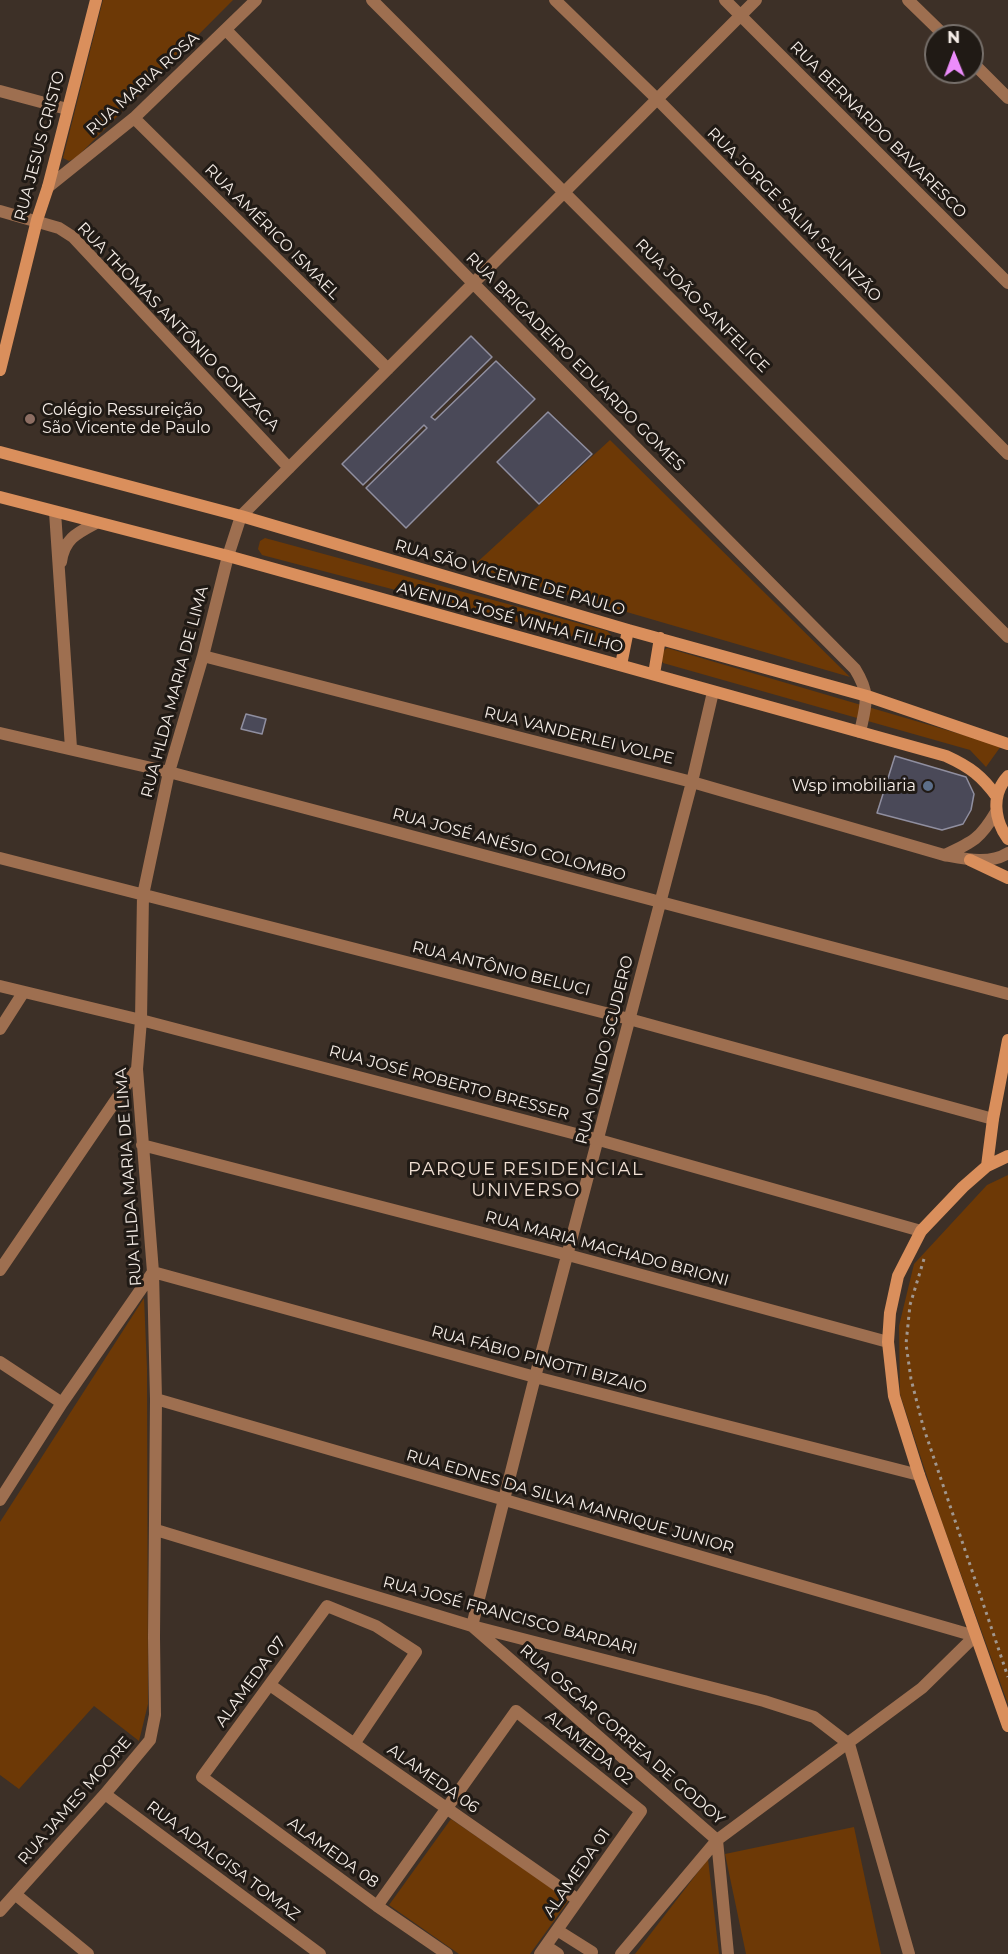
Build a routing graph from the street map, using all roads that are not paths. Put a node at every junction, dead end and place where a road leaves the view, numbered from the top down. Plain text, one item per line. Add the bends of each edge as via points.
1 (96, 0) edge
2 (256, 0) edge
3 (372, 0) edge
4 (555, 0) edge
5 (725, 0) edge
6 (756, 0) edge
7 (908, 0) edge
8 (740, 16) junction
9 (933, 24) edge
10 (226, 30) junction
11 (984, 74) edge
12 (0, 92) edge
13 (1008, 98) edge
14 (657, 99) junction
15 (67, 109) junction
16 (134, 118) junction
17 (48, 188) junction
18 (565, 192) junction
19 (0, 211) edge
20 (37, 220) junction
21 (1008, 283) edge
22 (473, 284) junction
23 (4, 336) edge
24 (388, 369) junction
25 (0, 370) edge
26 (0, 452) edge
27 (1008, 454) edge
28 (289, 468) junction
29 (0, 497) edge
30 (55, 512) junction
31 (241, 516) junction
32 (96, 523) junction
33 (228, 556) junction
34 (59, 575) junction
35 (628, 630) junction
36 (1008, 637) edge
37 (660, 638) junction
38 (203, 656) junction
39 (621, 665) junction
40 (654, 674) junction
41 (713, 692) junction
42 (867, 696) junction
43 (860, 732) junction
44 (0, 733) edge
45 (1008, 744) edge
46 (71, 748) junction
47 (169, 772) junction
48 (1008, 776) edge
49 (692, 782) junction
50 (997, 797) junction
51 (996, 812) junction
52 (1008, 839) edge
53 (1008, 853) edge
54 (944, 855) junction
55 (0, 858) edge
56 (970, 860) junction
57 (1008, 878) edge
58 (143, 896) junction
59 (661, 903) junction
60 (0, 986) edge
61 (23, 993) junction
62 (1008, 994) edge
63 (629, 1019) junction
64 (141, 1020) junction
65 (0, 1029) edge
66 (1008, 1040) edge
67 (137, 1070) junction
68 (993, 1119) junction
69 (599, 1140) junction
70 (142, 1145) junction
71 (1008, 1156) edge
72 (987, 1166) junction
73 (921, 1231) junction
74 (568, 1255) junction
75 (0, 1270) edge
76 (153, 1272) junction
77 (888, 1342) junction
78 (0, 1362) edge
79 (535, 1377) junction
80 (156, 1399) junction
81 (62, 1402) junction
82 (919, 1475) junction
83 (0, 1500) edge
84 (505, 1500) junction
85 (156, 1530) junction
86 (472, 1626) junction
87 (975, 1636) junction
88 (270, 1685) junction
89 (1008, 1726) edge
90 (150, 1740) joint
91 (354, 1744) junction
92 (849, 1744) junction
93 (202, 1777) joint
94 (105, 1794) junction
95 (446, 1808) junction
96 (641, 1811) joint
97 (717, 1840) junction
98 (15, 1894) junction
99 (578, 1900) junction
100 (377, 1906) junction
101 (0, 1911) edge
102 (557, 1930) junction
103 (543, 1950) edge
104 (592, 1952) dead end
105 (88, 1954) edge
106 (320, 1954) edge
107 (447, 1954) edge
108 (558, 1954) edge
109 (621, 1954) edge
110 (728, 1954) edge
111 (909, 1954) edge

1 - 15 street, RUA JESUS CRISTO
2 - 10 street, RUA MARIA ROSA
3 - 18 street, RUA JOÃO SANFELICE
4 - 14 street, RUA JORGE SALIM SALINZÃO
5 - 8 street, RUA BERNARDO BAVARESCO
6 - 8 street
7 - 9 street
8 - 14 street
8 - 21 street, RUA BERNARDO BAVARESCO
10 - 16 street, RUA MARIA ROSA
10 - 22 street, RUA BRIGADEIRO EDUARDO GOMES
11 - 13 street
12 - 15 street
14 - 18 street
14 - 27 street, RUA JORGE SALIM SALINZÃO
15 - 17 street, RUA JESUS CRISTO
16 - 17 street, RUA MARIA ROSA
16 - 24 street, RUA AMÉRICO ISMAEL
17 - 20 street, RUA JESUS CRISTO
18 - 22 street
18 - 36 street, RUA JOÃO SANFELICE
19 - 20 street, RUA THOMAS ANTÔNIO GONZAGA
20 - 23 street, RUA JESUS CRISTO
20 - 28 street, RUA THOMAS ANTÔNIO GONZAGA via 73,237
22 - 24 street
22 - 42 street, RUA BRIGADEIRO EDUARDO GOMES via 855,669
23 - 25 street, RUA JESUS CRISTO
24 - 28 street
26 - 31 street, RUA SÃO VICENTE DE PAULO
28 - 31 street
29 - 30 street, AVENIDA JOSÉ VINHA FILHO
30 - 32 street, AVENIDA JOSÉ VINHA FILHO
30 - 34 street
31 - 33 street, RUA HLDA MARIA DE LIMA
31 - 35 street, RUA SÃO VICENTE DE PAULO
32 - 33 street, AVENIDA JOSÉ VINHA FILHO
32 - 34 street via 74,535 63,553
33 - 38 street, RUA HLDA MARIA DE LIMA
33 - 39 street, AVENIDA JOSÉ VINHA FILHO
34 - 46 street
35 - 37 street, RUA SÃO VICENTE DE PAULO
35 - 39 street
37 - 40 street
37 - 42 street, RUA SÃO VICENTE DE PAULO
38 - 47 street, RUA HLDA MARIA DE LIMA
38 - 49 street, RUA VANDERLEI VOLPE
39 - 40 street, AVENIDA JOSÉ VINHA FILHO
40 - 41 street, AVENIDA JOSÉ VINHA FILHO
41 - 43 street, AVENIDA JOSÉ VINHA FILHO
41 - 49 street, RUA OLINDO SCUDERO
42 - 43 street
42 - 45 street, RUA SÃO VICENTE DE PAULO
43 - 50 street, AVENIDA JOSÉ VINHA FILHO via 968,766
44 - 46 street, RUA JOSÉ ANÉSIO COLOMBO
46 - 47 street, RUA JOSÉ ANÉSIO COLOMBO
47 - 58 street, RUA HLDA MARIA DE LIMA
47 - 59 street, RUA JOSÉ ANÉSIO COLOMBO
48 - 50 street
49 - 54 street, RUA VANDERLEI VOLPE
49 - 59 street, RUA OLINDO SCUDERO
50 - 51 street
51 - 52 street
51 - 54 street via 985,831 971,843
53 - 56 street, RUA VANDERLEI VOLPE via 988,860
54 - 56 street, RUA VANDERLEI VOLPE
55 - 58 street, RUA ANTÔNIO BELUCI
56 - 57 street
58 - 63 street, RUA ANTÔNIO BELUCI
58 - 64 street, RUA HLDA MARIA DE LIMA
59 - 62 street, RUA JOSÉ ANÉSIO COLOMBO
59 - 63 street, RUA OLINDO SCUDERO
60 - 61 street, RUA JOSÉ ROBERTO BRESSER
61 - 64 street, RUA JOSÉ ROBERTO BRESSER
61 - 65 street
63 - 68 street, RUA ANTÔNIO BELUCI
63 - 69 street, RUA OLINDO SCUDERO
64 - 67 street, RUA HLDA MARIA DE LIMA
64 - 69 street, RUA JOSÉ ROBERTO BRESSER
66 - 68 street
67 - 70 street, RUA HLDA MARIA DE LIMA
67 - 75 street
68 - 72 street
69 - 73 street, RUA JOSÉ ROBERTO BRESSER
69 - 74 street, RUA OLINDO SCUDERO
70 - 74 street, RUA MARIA MACHADO BRIONI
70 - 76 street, RUA HLDA MARIA DE LIMA
71 - 72 street
72 - 73 street
73 - 77 street via 898,1276
74 - 77 street, RUA MARIA MACHADO BRIONI
74 - 79 street, RUA OLINDO SCUDERO
76 - 79 street, RUA FÁBIO PINOTTI BIZAIO
76 - 80 street, RUA HLDA MARIA DE LIMA
76 - 81 street
77 - 82 street via 894,1396
78 - 81 street
79 - 82 street, RUA FÁBIO PINOTTI BIZAIO
79 - 84 street, RUA OLINDO SCUDERO
80 - 84 street, RUA EDNES DA SILVA MANRIQUE JUNIOR
80 - 85 street, RUA HLDA MARIA DE LIMA
81 - 83 street
82 - 87 street
84 - 86 street, RUA OLINDO SCUDERO
84 - 87 street, RUA EDNES DA SILVA MANRIQUE JUNIOR
85 - 86 street, RUA JOSÉ FRANCISCO BARDARI
85 - 90 street, RUA HLDA MARIA DE LIMA via 155,1715
86 - 92 street, RUA JOSÉ FRANCISCO BARDARI via 764,1701 814,1717
86 - 97 street, RUA OSCAR CORREA DE GODOY
87 - 89 street
87 - 92 street via 922,1688
88 - 91 street, ALAMEDA 06
88 - 91 street, ALAMEDA 07 via 327,1606 376,1626 416,1652
88 - 93 street, ALAMEDA 07
90 - 94 street, RUA JAMES MOORE
91 - 95 street, ALAMEDA 06
92 - 97 street
92 - 111 street
93 - 100 street, ALAMEDA 08
94 - 98 street, RUA JAMES MOORE
94 - 106 street, RUA ADALGISA TOMAZ
95 - 96 street, ALAMEDA 02 via 516,1710
95 - 99 street, ALAMEDA 06
95 - 100 street
96 - 99 street, ALAMEDA 01
97 - 109 street
97 - 110 street, RUA OSCAR CORREA DE GODOY
98 - 101 street, RUA JAMES MOORE
98 - 105 street
99 - 102 street, ALAMEDA 01
100 - 107 street, ALAMEDA 08
102 - 103 street, ALAMEDA 01
102 - 104 street
103 - 108 street

